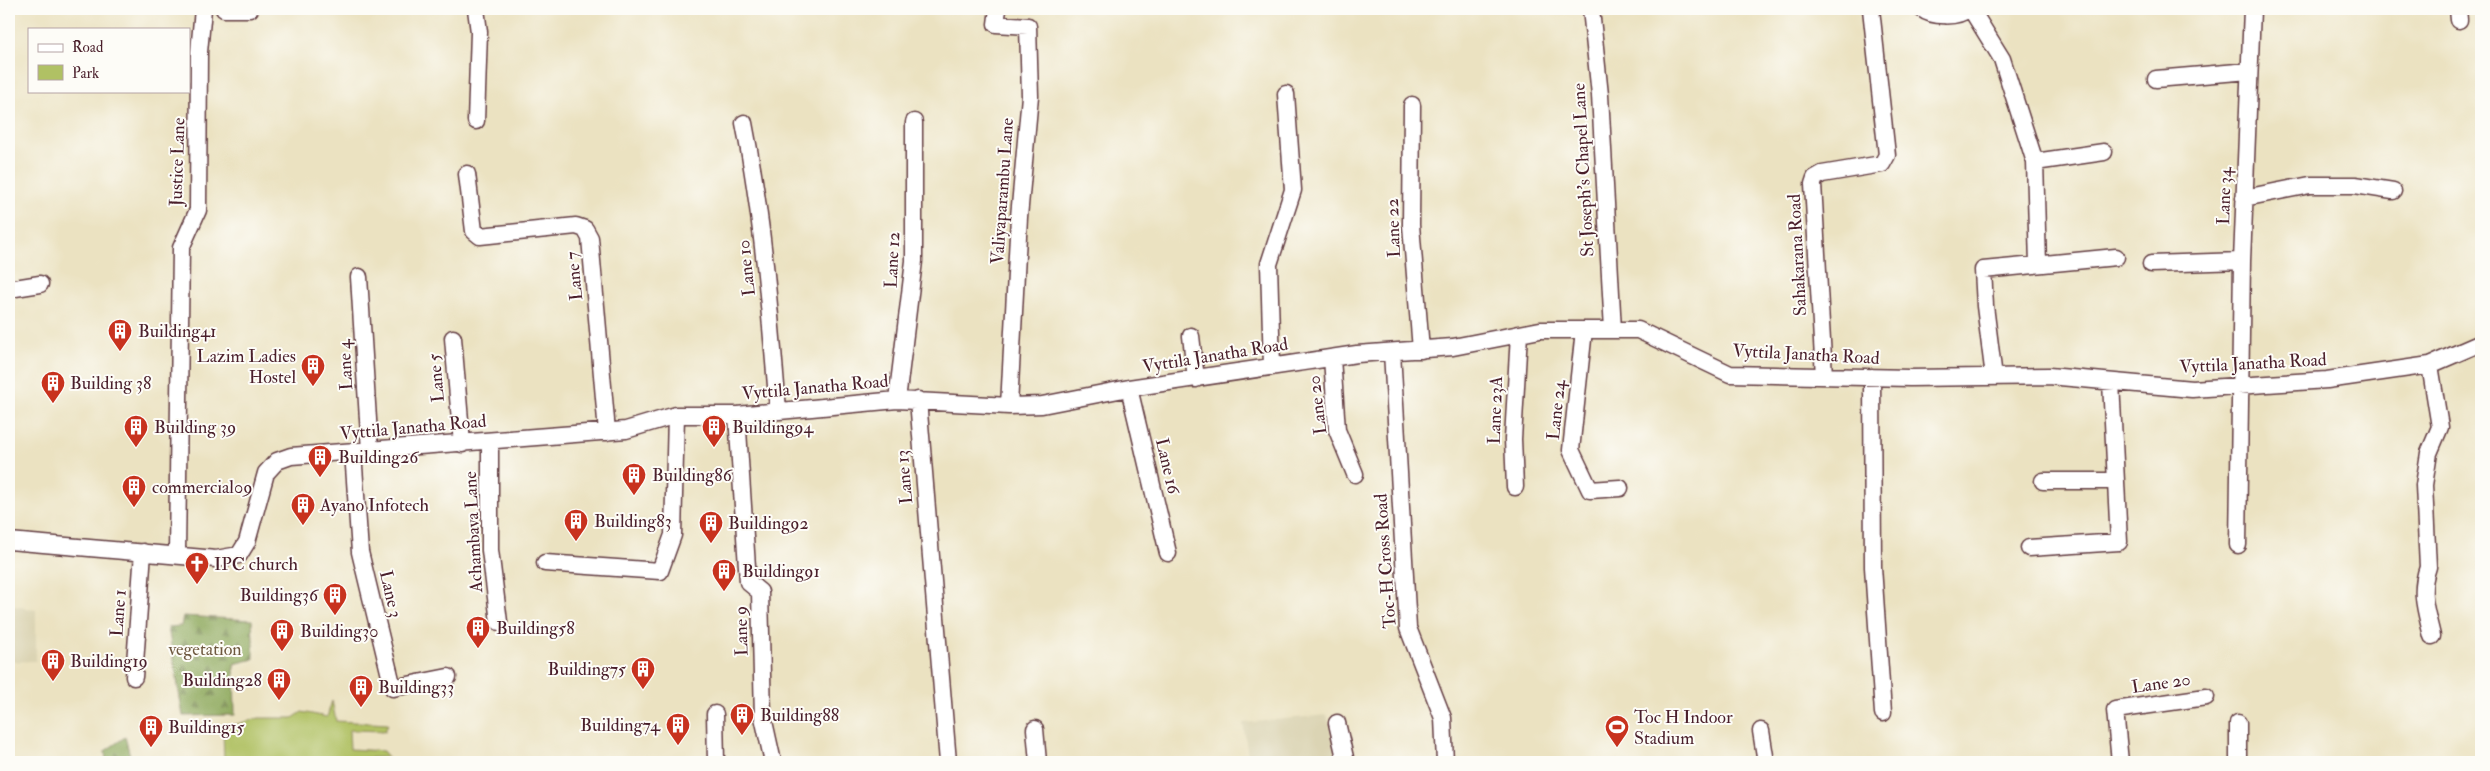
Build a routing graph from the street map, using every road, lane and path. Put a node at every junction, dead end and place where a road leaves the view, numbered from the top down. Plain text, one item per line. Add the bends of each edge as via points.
1 (203, 9) edge
2 (224, 9) edge
3 (250, 9) edge
4 (476, 9) edge
5 (998, 9) edge
6 (1591, 9) edge
7 (1871, 9) edge
8 (1922, 9) edge
9 (1969, 9) edge
10 (2252, 9) edge
11 (2249, 71) junction
12 (2156, 79) dead end
13 (1286, 94) dead end
14 (1412, 105) dead end
15 (476, 121) dead end
16 (914, 122) dead end
17 (744, 123) dead end
18 (2104, 152) dead end
19 (2035, 162) junction
20 (467, 174) dead end
21 (2393, 192) dead end
22 (2244, 198) junction
23 (2116, 256) dead end
24 (2242, 261) junction
25 (2038, 264) junction
26 (2151, 264) dead end
27 (359, 277) dead end
28 (40, 284) dead end
29 (9, 289) edge
30 (1584, 330) junction
31 (1613, 330) junction
32 (1519, 334) junction
33 (1191, 336) dead end
34 (453, 338) dead end
35 (2481, 343) edge
36 (1420, 350) junction
37 (1392, 352) junction
38 (1332, 358) junction
39 (2430, 366) junction
40 (1272, 367) junction
41 (1824, 376) junction
42 (1872, 377) junction
43 (1994, 377) junction
44 (1196, 379) junction
45 (2111, 382) junction
46 (2241, 386) junction
47 (1128, 388) junction
48 (897, 400) junction
49 (918, 400) junction
50 (1009, 406) junction
51 (778, 410) junction
52 (676, 415) junction
53 (737, 415) junction
54 (607, 432) junction
55 (490, 441) junction
56 (462, 444) junction
57 (361, 451) junction
58 (1356, 474) dead end
59 (2043, 481) dead end
60 (2116, 481) junction
61 (1515, 487) dead end
62 (1620, 488) dead end
63 (9, 541) edge
64 (2238, 545) dead end
65 (2029, 548) dead end
66 (143, 552) junction
67 (1168, 553) dead end
68 (177, 554) junction
69 (545, 563) dead end
70 (499, 622) dead end
71 (2432, 636) dead end
72 (134, 677) dead end
73 (448, 677) dead end
74 (2206, 696) dead end
75 (1883, 713) dead end
76 (715, 714) dead end
77 (1337, 723) dead end
78 (2238, 723) dead end
79 (1035, 729) dead end
80 (1762, 731) dead end
81 (716, 762) edge
82 (773, 762) edge
83 (948, 762) edge
84 (1038, 762) edge
85 (1346, 762) edge
86 (1445, 762) edge
87 (1766, 762) edge
88 (2120, 762) edge
89 (2238, 762) edge

1 - 68 street, Justice Lane via 198,210 181,248
2 - 3 street
4 - 15 street via 479,32
5 - 50 street, Valiyaparambu Lane via 996,24 1028,26 1030,96 1019,217
6 - 31 street, St Joseph's Chapel Lane via 1600,95
7 - 41 street, Sahakarana Road via 1887,155 1882,164 1822,174 1812,184
8 - 9 street via 1946,14 1960,14
9 - 19 street via 2002,59
10 - 11 street, Lane 34
11 - 12 street
11 - 22 street, Lane 34
13 - 40 street via 1293,190 1269,264
14 - 36 street, Lane 22 via 1411,225
16 - 48 street, Lane 12 via 914,261
17 - 51 street, Lane 10 via 766,262
18 - 19 street
19 - 25 street
20 - 54 street, Lane 7 via 474,231 480,236 576,226 585,229 590,238
21 - 22 street via 2355,184 2310,185
22 - 24 street, Lane 34
23 - 25 street
24 - 26 street
24 - 46 street, Lane 34
25 - 43 street via 1983,270
27 - 57 street, Lane 4
28 - 29 street
30 - 31 street, Vyttila Janatha Road
30 - 32 street, Vyttila Janatha Road via 1540,330
30 - 62 street, Lane 24 via 1571,450 1590,490
31 - 41 street, Vyttila Janatha Road via 1638,330 1730,374
32 - 36 street, Vyttila Janatha Road
32 - 61 street, Lane 23A via 1513,439
33 - 44 street
34 - 56 street, Lane 5
35 - 39 street, Vyttila Janatha Road
36 - 37 street, Vyttila Janatha Road
37 - 38 street, Vyttila Janatha Road
37 - 86 street, Toc-H Cross Road via 1408,628 1443,718
38 - 40 street, Vyttila Janatha Road
38 - 58 street, Lane 20 via 1337,430
39 - 46 street, Vyttila Janatha Road via 2327,380
39 - 71 street via 2440,427 2426,463 2428,567 2422,596
40 - 44 street, Vyttila Janatha Road
41 - 42 street, Vyttila Janatha Road
42 - 43 street, Vyttila Janatha Road
42 - 75 street via 1873,568
43 - 45 street, Vyttila Janatha Road via 2049,376
44 - 47 street, Vyttila Janatha Road
45 - 46 street, Vyttila Janatha Road via 2192,389
45 - 60 street
46 - 64 street, Lane 34
47 - 50 street, Vyttila Janatha Road via 1042,405
47 - 67 street, Lane 16
48 - 49 street, Vyttila Janatha Road
48 - 51 street, Vyttila Janatha Road
49 - 50 street, Vyttila Janatha Road
49 - 83 street, Lane 13
51 - 53 street, Vyttila Janatha Road
52 - 53 street, Vyttila Janatha Road
52 - 54 street, Vyttila Janatha Road via 626,430
52 - 69 street via 673,535 660,571
53 - 82 street, Lane 9 via 748,582 760,592 763,717
54 - 55 street, Vyttila Janatha Road
55 - 56 street, Vyttila Janatha Road
55 - 70 street, Achambava Lane via 490,550
56 - 57 street, Vyttila Janatha Road
57 - 68 street, Vyttila Janatha Road via 291,456 277,461 266,473 248,542 238,555 216,558
57 - 73 street, Lane 3 via 360,552 393,688
59 - 60 street
60 - 65 street via 2119,542
63 - 66 street, Vyttila Janatha Road
66 - 68 street, Vyttila Janatha Road
66 - 72 street, Lane 1
74 - 88 street, Lane 20 via 2115,710
76 - 81 street
77 - 85 street
78 - 89 street
79 - 84 street
80 - 87 street

